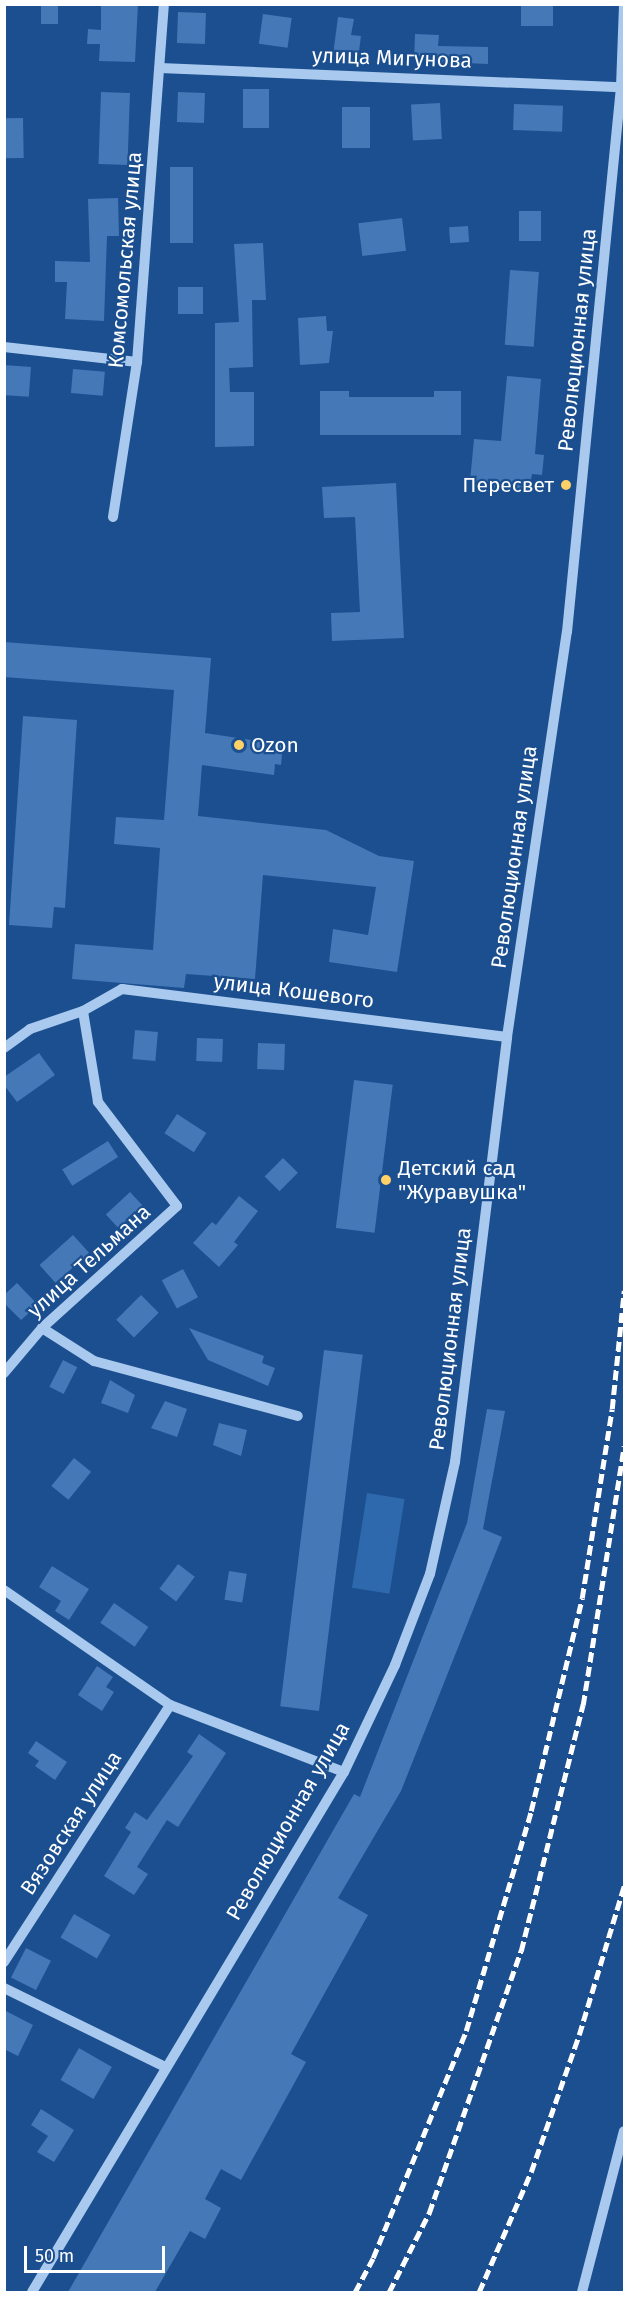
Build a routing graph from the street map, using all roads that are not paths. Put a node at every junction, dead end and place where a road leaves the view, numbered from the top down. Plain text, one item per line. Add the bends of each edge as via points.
1 (164, 4) edge
2 (624, 4) edge
3 (160, 68) junction
4 (621, 87) junction
5 (4, 347) edge
6 (137, 362) junction
7 (113, 517) dead end
8 (83, 1011) junction
9 (507, 1037) junction
10 (4, 1048) edge
11 (42, 1328) junction
12 (4, 1372) edge
13 (298, 1416) dead end
14 (4, 1590) edge
15 (170, 1705) junction
16 (344, 1772) junction
17 (4, 1962) edge
18 (4, 1988) edge
19 (165, 2067) junction
20 (624, 2131) edge
21 (32, 2292) edge
22 (582, 2292) edge

1 - 3 street, Комсомольская улица
2 - 4 street, Революционная улица
3 - 4 street, улица Мигунова
3 - 6 street, Комсомольская улица
4 - 9 street, Революционная улица via 567,632
5 - 6 street
6 - 7 street, Комсомольская улица
8 - 9 street, улица Кошевого via 122,989
8 - 10 street, улица Кошевого via 30,1029
8 - 11 street, улица Тельмана via 98,1102 177,1206
9 - 16 street, Революционная улица via 452,1473 430,1574 395,1665
11 - 12 street, улица Тельмана
11 - 13 street via 94,1360
14 - 15 street
15 - 16 street
15 - 17 street, Вязовская улица
16 - 19 street, Революционная улица
18 - 19 street
19 - 21 street, Революционная улица
20 - 22 street

